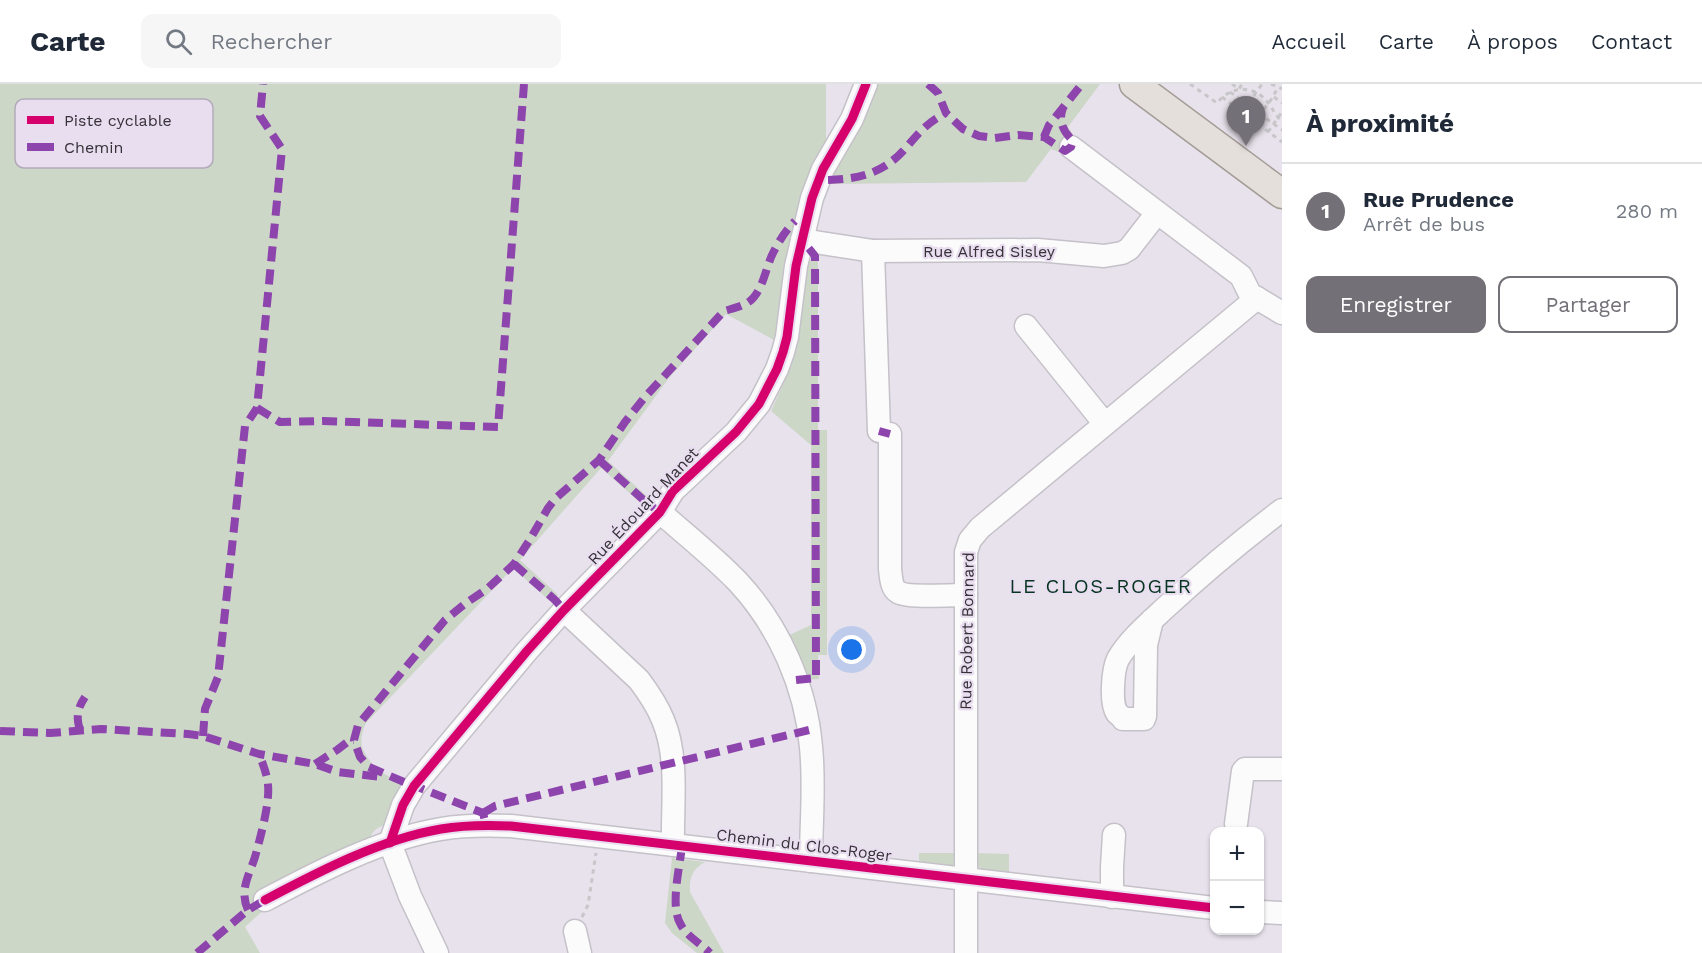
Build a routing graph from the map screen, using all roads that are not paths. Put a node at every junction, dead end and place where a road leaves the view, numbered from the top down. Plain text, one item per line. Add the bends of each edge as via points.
1 (866, 84) edge
2 (1134, 84) edge
3 (1071, 147) dead end
4 (1282, 194) edge
5 (1157, 213) junction
6 (802, 240) junction
7 (873, 251) junction
8 (1257, 298) junction
9 (1282, 313) edge
10 (1026, 326) dead end
11 (1105, 424) junction
12 (1282, 510) edge
13 (660, 512) junction
14 (966, 595) junction
15 (564, 610) junction
16 (1152, 620) dead end
17 (1282, 769) edge
18 (1236, 824) dead end
19 (1114, 835) dead end
20 (390, 843) junction
21 (674, 845) junction
22 (811, 861) junction
23 (966, 879) junction
24 (1112, 897) junction
25 (265, 900) dead end
26 (1210, 907) edge
27 (1264, 912) edge
28 (1282, 913) edge
29 (437, 953) edge
30 (966, 953) edge

1 - 6 street, Rue Édouard Manet via 818,181
2 - 4 main road
3 - 5 street
5 - 7 street, Rue Alfred Sisley via 1130,249 1116,255 1038,250
5 - 8 street via 1241,276 1250,294
6 - 7 street, Rue Alfred Sisley
6 - 13 street, Rue Édouard Manet via 787,337 769,387 749,418 673,491
7 - 14 street via 894,587 906,595
8 - 9 street
8 - 11 street, Rue Robert Bonnard
10 - 11 street
11 - 14 street, Rue Robert Bonnard via 974,534 966,552
12 - 16 street
13 - 15 street, Rue Édouard Manet
13 - 22 street via 738,582 762,612 784,651 802,698 810,738
14 - 23 street, Rue Robert Bonnard
15 - 20 street, Rue Édouard Manet via 414,786
15 - 21 street via 639,680 663,719 673,763
17 - 18 street via 1245,769
19 - 24 street
20 - 21 street, Chemin du Clos-Roger via 440,829 486,825
20 - 25 street, Chemin du Clos-Roger
20 - 29 street
21 - 22 street, Chemin du Clos-Roger
22 - 23 street, Chemin du Clos-Roger
23 - 24 street, Chemin du Clos-Roger
23 - 30 street, Rue Robert Bonnard
24 - 26 street, Chemin du Clos-Roger
27 - 28 street

